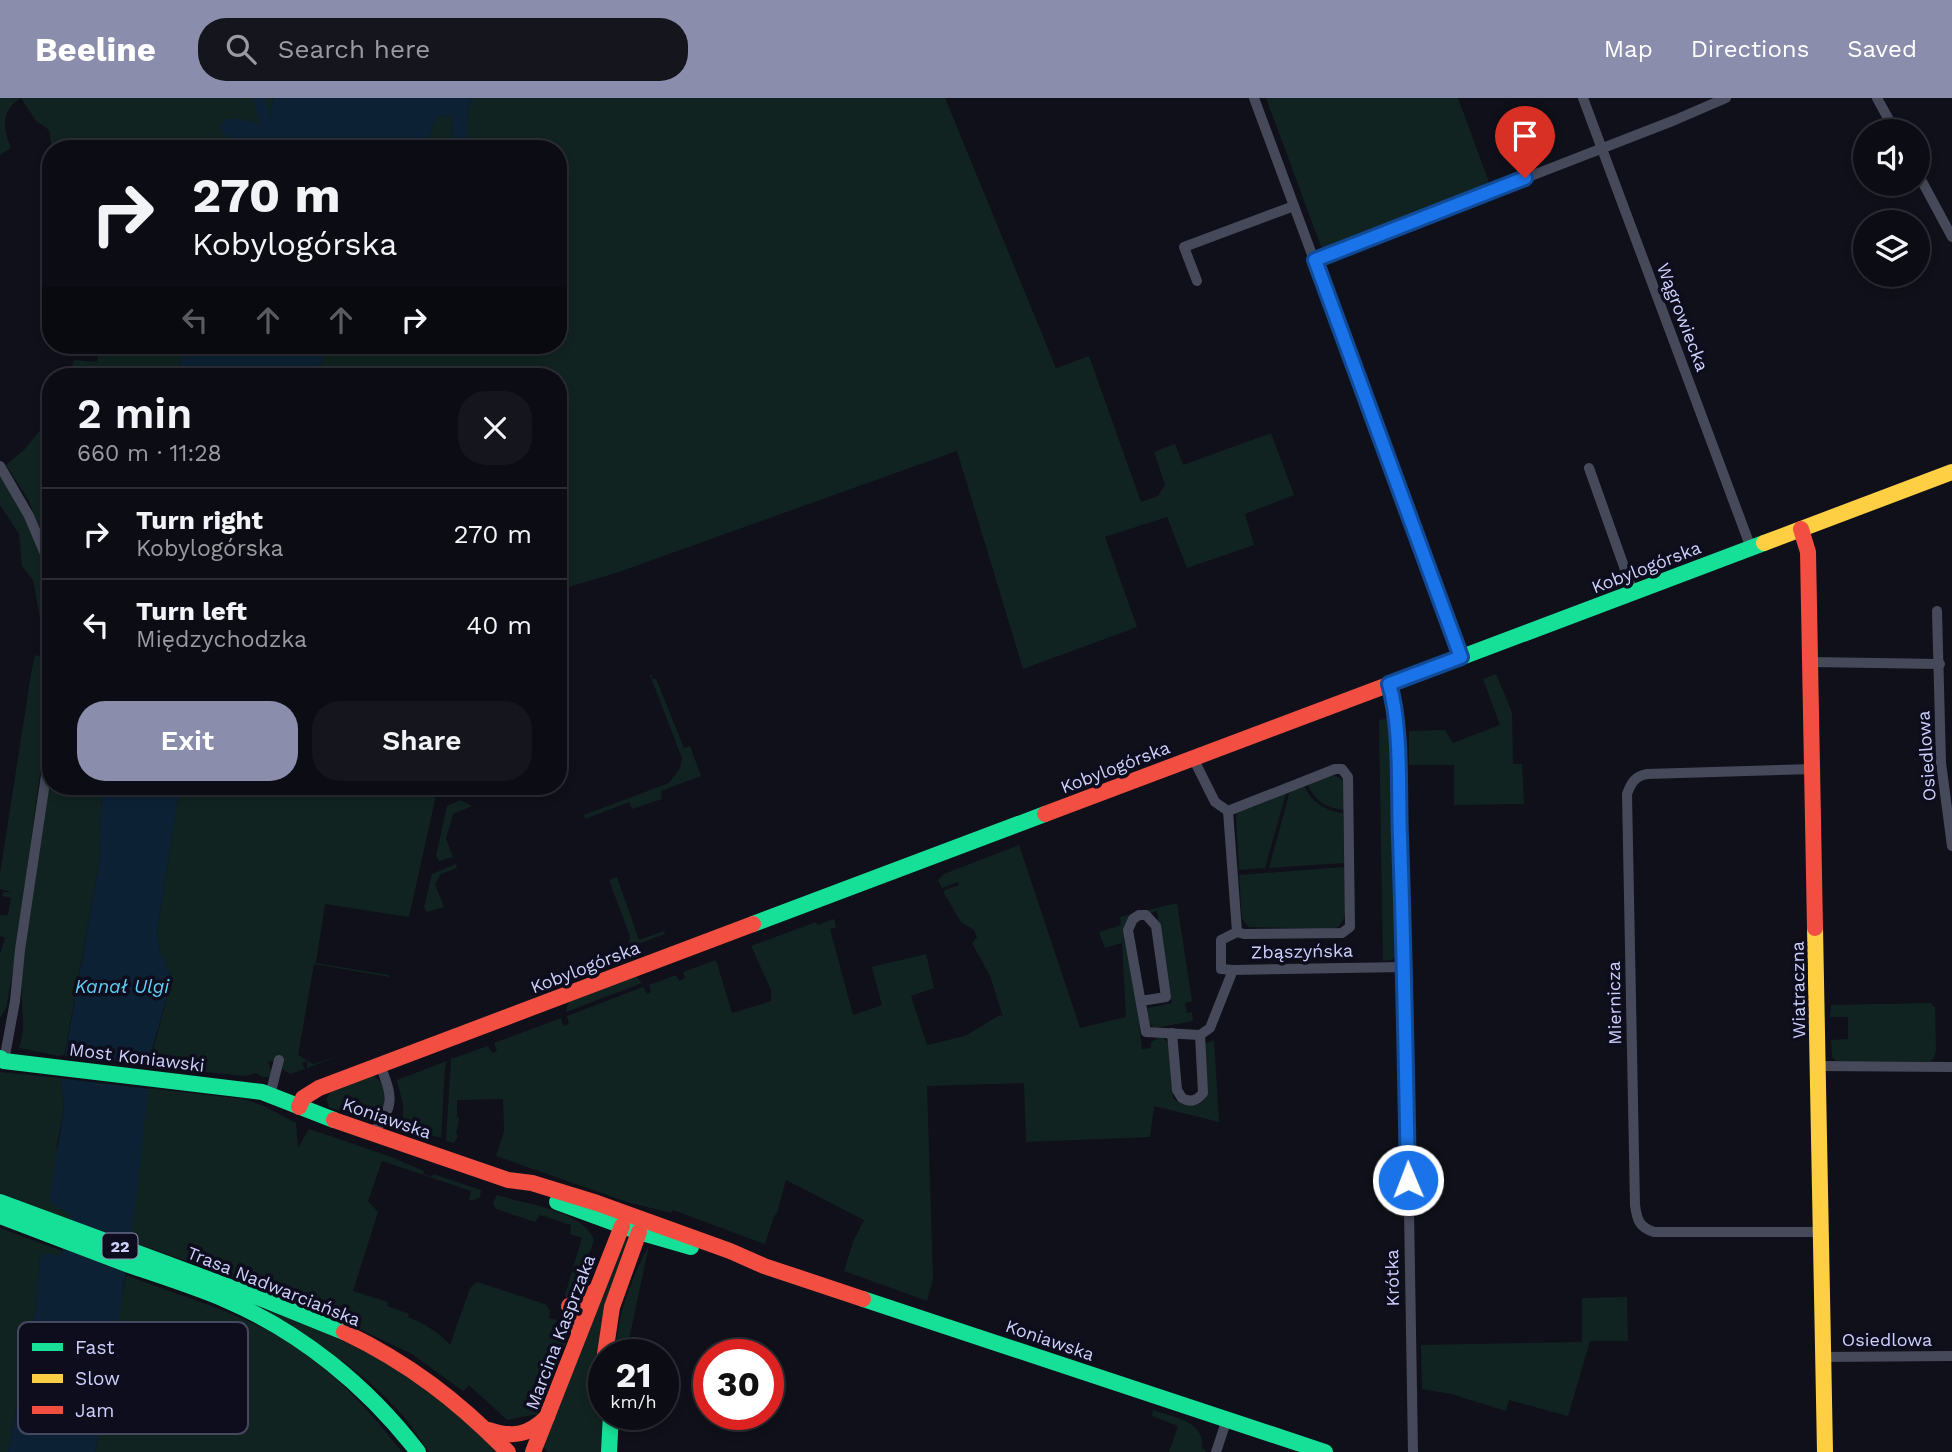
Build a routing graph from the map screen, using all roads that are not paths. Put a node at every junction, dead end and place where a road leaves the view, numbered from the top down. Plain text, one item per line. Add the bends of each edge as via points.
1 (1254, 98) edge
2 (1583, 98) edge
3 (1726, 98) edge
4 (1877, 98) edge
5 (1888, 119) edge
6 (1601, 148) junction
7 (1930, 196) edge
8 (1294, 206) junction
9 (1952, 237) edge
10 (1315, 260) junction
11 (1197, 281) dead end
12 (0, 466) edge
13 (1589, 468) dead end
14 (1952, 472) edge
15 (1801, 529) junction
16 (42, 546) edge
17 (1751, 548) junction
18 (1633, 592) junction
19 (1937, 611) dead end
20 (1461, 657) junction
21 (1811, 662) junction
22 (1940, 664) junction
23 (1389, 684) junction
24 (1194, 758) junction
25 (1813, 769) junction
26 (43, 795) edge
27 (1228, 811) junction
28 (1952, 846) edge
29 (1237, 932) junction
30 (1405, 967) junction
31 (1233, 970) junction
32 (1141, 1001) junction
33 (1172, 1033) junction
34 (1200, 1035) junction
35 (279, 1060) dead end
36 (4, 1061) edge
37 (380, 1065) junction
38 (1819, 1066) junction
39 (1952, 1067) edge
40 (262, 1092) junction
41 (299, 1107) junction
42 (372, 1134) junction
43 (0, 1202) edge
44 (0, 1216) edge
45 (631, 1225) junction
46 (1821, 1232) junction
47 (239, 1298) junction
48 (605, 1339) edge
49 (1952, 1356) edge
50 (1823, 1357) junction
51 (547, 1417) junction
52 (1227, 1419) junction
53 (486, 1429) junction
54 (610, 1430) edge
55 (418, 1452) edge
56 (508, 1452) edge
57 (533, 1452) edge
58 (609, 1452) edge
59 (1216, 1452) edge
60 (1325, 1452) edge
61 (1413, 1452) edge
62 (1825, 1452) edge

1 - 8 street
2 - 6 street, Wągrowiecka
3 - 6 street
4 - 5 street
6 - 10 street
6 - 17 street, Wągrowiecka
7 - 9 street
8 - 10 street
8 - 11 street via 1184,247
10 - 20 street
12 - 16 street
13 - 18 street
14 - 15 main road, Kobylogórska
15 - 17 main road, Kobylogórska
15 - 21 main road, Wiatraczna via 1808,552
17 - 18 main road, Kobylogórska
18 - 20 main road, Kobylogórska
19 - 22 street, Osiedlowa
20 - 23 main road, Kobylogórska
21 - 22 street
21 - 25 main road, Wiatraczna
22 - 28 street, Osiedlowa via 1941,763
23 - 24 main road, Kobylogórska
23 - 30 street, Krótka via 1395,713
24 - 27 street via 1215,802
24 - 37 main road, Kobylogórska
25 - 38 main road, Wiatraczna
25 - 46 street, Miernicza via 1647,774 1630,784 1627,808 1637,1221 1654,1232
26 - 36 street
27 - 29 street
27 - 29 street via 1335,769 1346,772 1350,927 1342,933
29 - 31 street via 1221,940 1221,970
30 - 31 street, Zbąszyńska
30 - 61 street, Krótka
31 - 34 street, Zbąszyńska via 1210,1028
32 - 32 street via 1166,997 1156,926 1146,915 1129,923 1128,930
32 - 33 street via 1146,1032
33 - 34 street
33 - 34 street via 1177,1090 1191,1101 1203,1093
35 - 40 street
36 - 40 main road, Most Koniawski
37 - 41 main road, Kobylogórska via 314,1090
37 - 42 street via 391,1099 388,1112
38 - 39 street
38 - 46 main road, Wiatraczna
40 - 41 main road, Koniawska
41 - 42 main road, Koniawska
42 - 45 main road, Koniawska
43 - 47 main road, Trasa Nadwarciańska / 22
44 - 47 main road, Trasa Nadwarciańska / 22
45 - 48 main road
45 - 51 main road, Marcina Kasprzaka via 601,1280
45 - 52 main road, Koniawska
46 - 50 main road, Wiatraczna
47 - 53 main road, Trasa Nadwarciańska / 22 via 326,1325 386,1353 442,1390
47 - 55 main road, Trasa Nadwarciańska / 22 via 357,1384
49 - 50 street, Osiedlowa
50 - 62 main road, Wiatraczna
51 - 53 main road via 522,1435 503,1436
51 - 57 main road, Marcina Kasprzaka
52 - 59 street
52 - 60 main road, Koniawska
53 - 56 main road, Trasa Nadwarciańska / 22
54 - 58 main road

